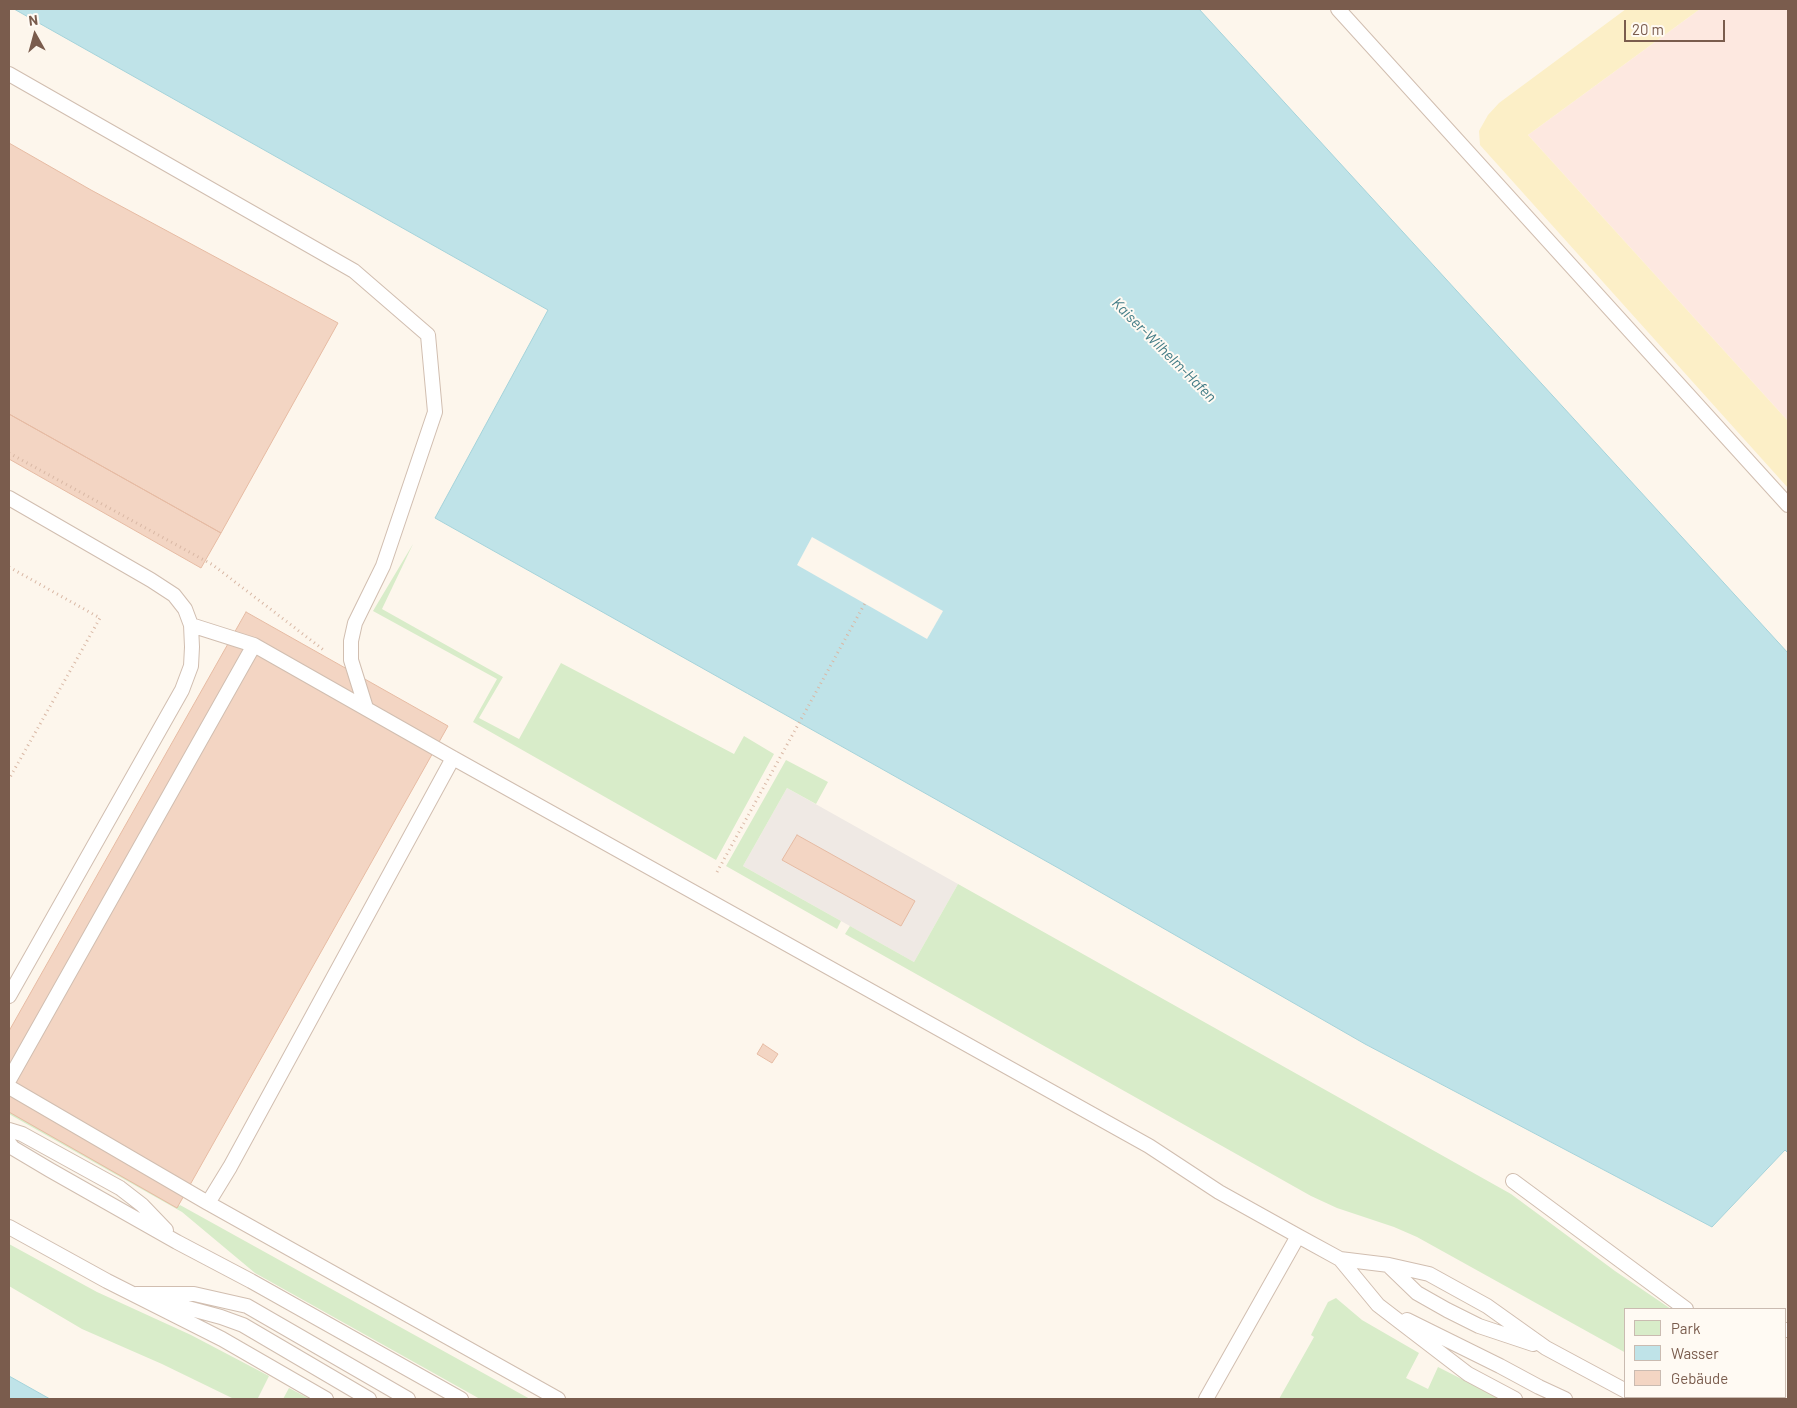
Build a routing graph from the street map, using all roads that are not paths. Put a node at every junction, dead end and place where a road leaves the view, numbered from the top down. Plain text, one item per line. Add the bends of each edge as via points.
1 (1338, 9) edge
2 (9, 74) edge
3 (9, 498) edge
4 (1788, 505) edge
5 (191, 625) junction
6 (254, 645) junction
7 (366, 708) junction
8 (453, 758) junction
9 (9, 996) edge
10 (9, 1080) edge
11 (9, 1087) edge
12 (9, 1130) edge
13 (9, 1143) edge
14 (1513, 1181) dead end
15 (208, 1203) junction
16 (9, 1227) edge
17 (1298, 1236) junction
18 (177, 1242) junction
19 (1340, 1259) junction
20 (1388, 1265) junction
21 (133, 1294) junction
22 (1378, 1305) junction
23 (1685, 1308) edge
24 (1546, 1348) junction
25 (1624, 1390) edge
26 (326, 1399) edge
27 (369, 1399) edge
28 (408, 1399) edge
29 (461, 1399) edge
30 (558, 1399) edge
31 (1206, 1399) edge
32 (1515, 1399) edge
33 (1565, 1399) edge

1 - 4 lane
2 - 7 lane via 354,271 428,335 435,412 382,566 355,623 351,641 351,660
3 - 5 lane via 174,595 185,609
5 - 6 lane
5 - 9 lane via 191,666 182,690
6 - 7 lane
6 - 10 lane
7 - 8 lane
8 - 15 lane
8 - 17 lane via 1149,1146 1219,1192
11 - 15 lane
12 - 18 lane via 120,1188 142,1205
13 - 18 lane
14 - 23 lane
15 - 30 lane
16 - 21 lane
17 - 19 lane
17 - 31 lane
18 - 29 lane
19 - 20 lane
19 - 22 lane
20 - 24 lane via 1429,1274 1488,1306
20 - 24 lane via 1417,1293 1447,1310 1479,1326
21 - 26 lane via 222,1339
21 - 27 lane via 244,1325
21 - 28 lane via 194,1294 246,1306
22 - 32 lane via 1468,1374
22 - 33 lane
24 - 25 lane

